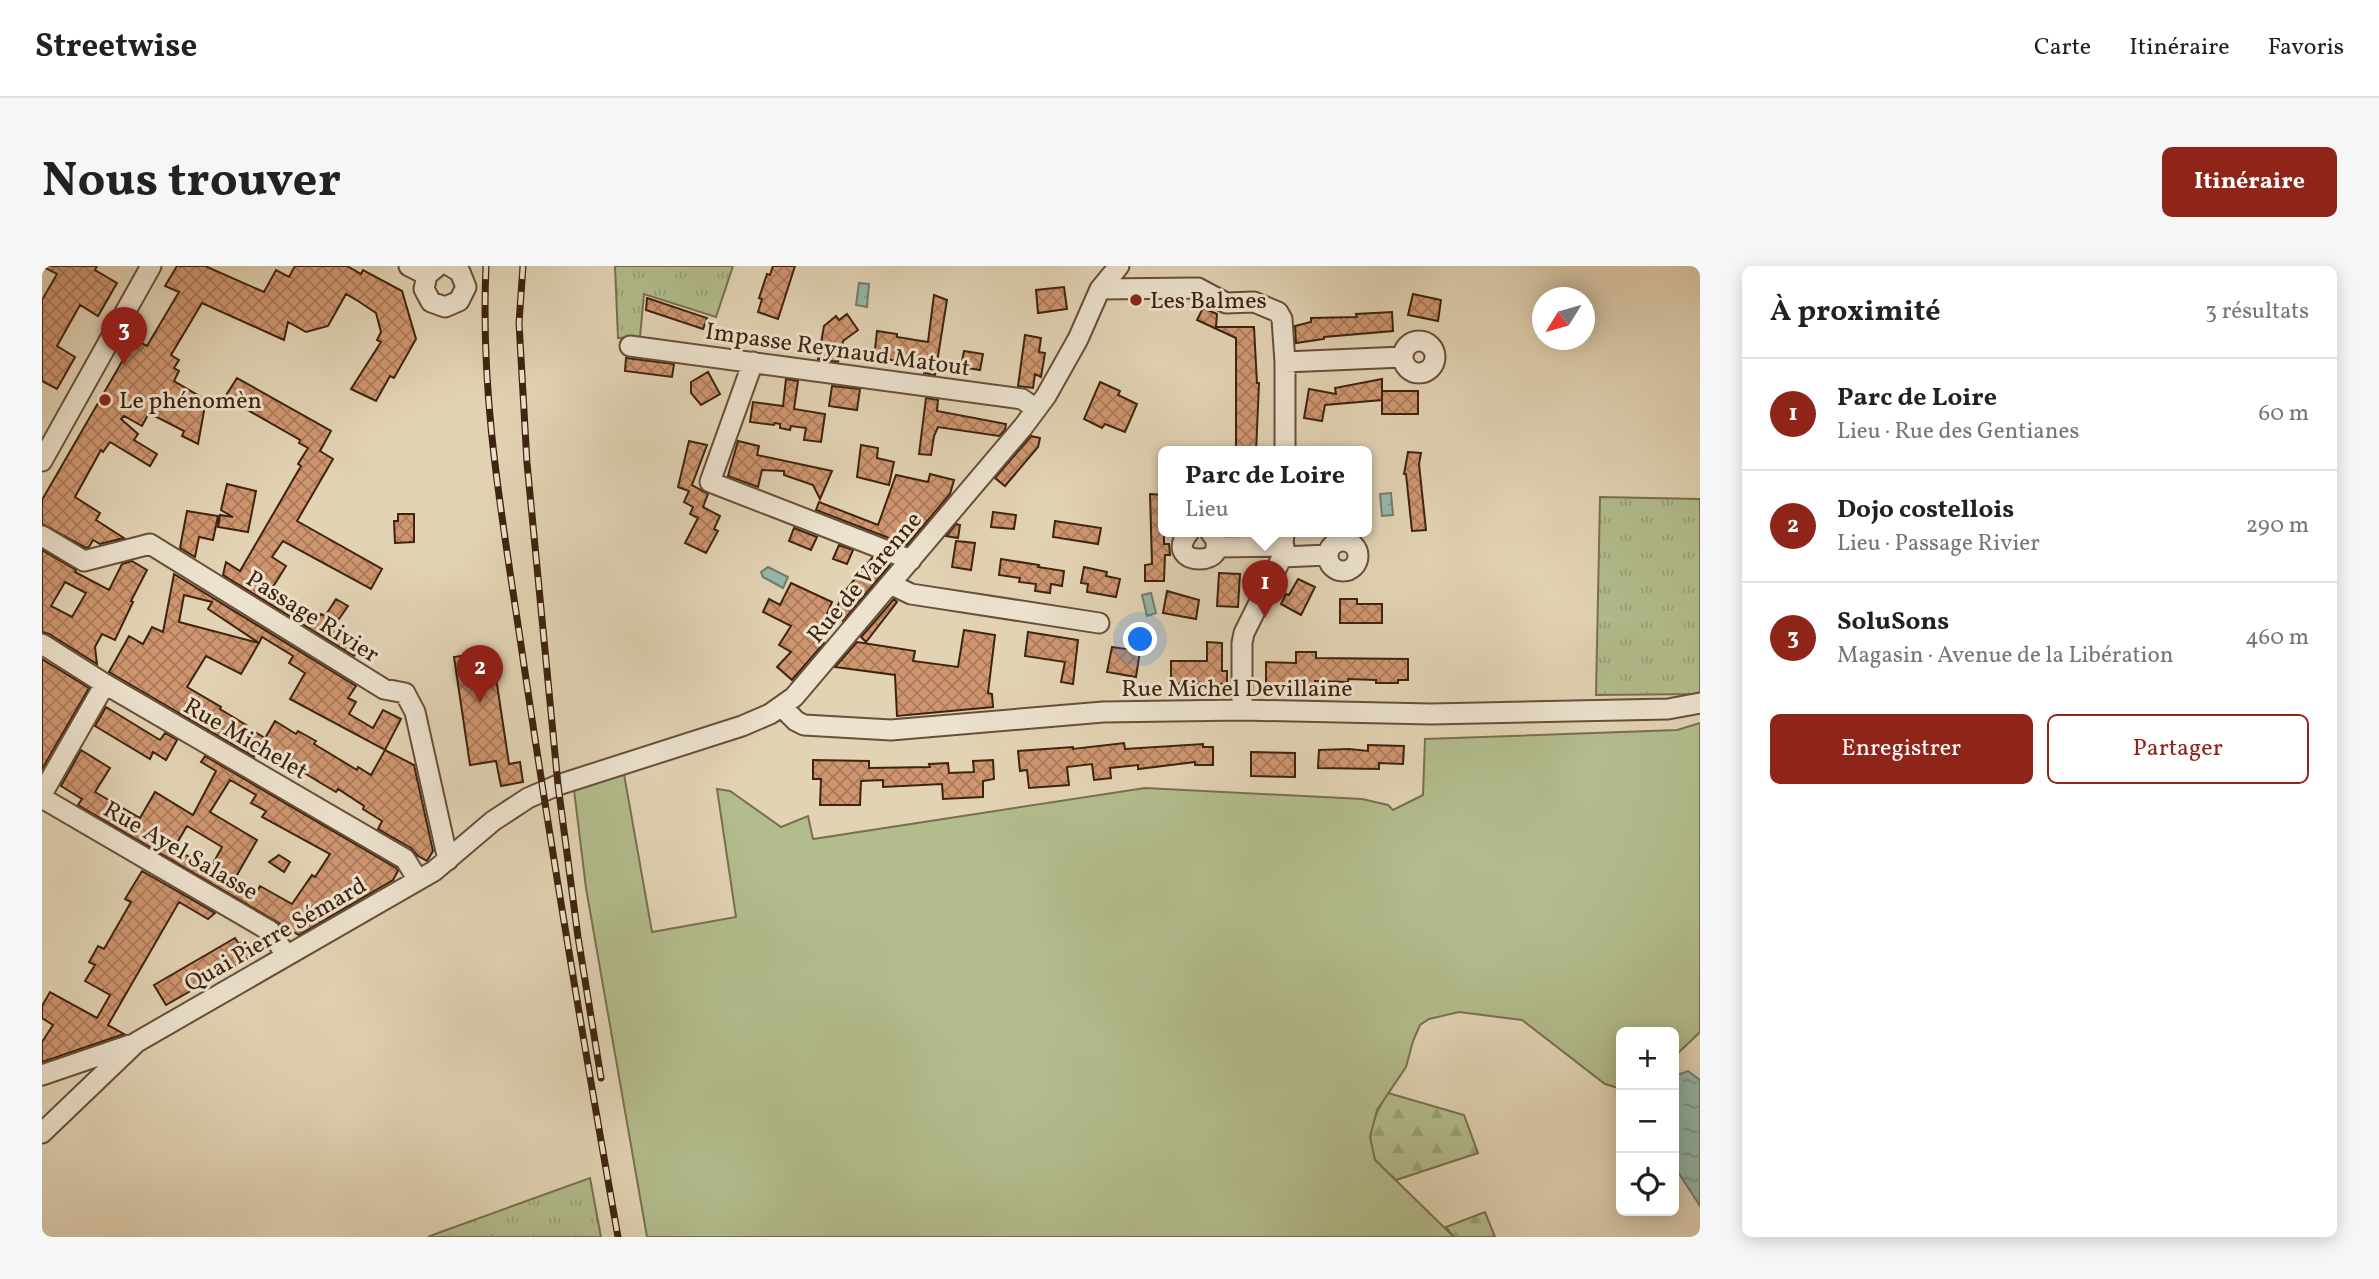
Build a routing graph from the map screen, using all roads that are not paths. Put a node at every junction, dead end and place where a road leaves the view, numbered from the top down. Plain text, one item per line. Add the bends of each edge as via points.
1 (151, 266) edge
2 (450, 266) edge
3 (1100, 266) edge
4 (1119, 266) edge
5 (425, 269) edge
6 (1100, 289) junction
7 (630, 346) dead end
8 (1402, 357) dead end
9 (753, 362) junction
10 (1285, 362) junction
11 (1036, 409) junction
12 (1284, 446) edge
13 (42, 461) edge
14 (42, 537) edge
15 (1187, 537) edge
16 (1213, 539) edge
17 (1283, 545) edge
18 (1328, 555) dead end
19 (911, 560) junction
20 (890, 584) junction
21 (1099, 623) dead end
22 (42, 644) edge
23 (105, 684) junction
24 (1700, 704) edge
25 (782, 706) junction
26 (1242, 710) junction
27 (542, 791) joint
28 (42, 796) edge
29 (448, 860) junction
30 (418, 880) junction
31 (286, 955) junction
32 (137, 1042) junction
33 (42, 1075) edge
34 (45, 1126) edge

1 - 13 street
2 - 5 street via 460,272 466,286 459,301 445,307 431,302 424,289
3 - 6 street
4 - 6 street, Rue de Varenne
6 - 10 street via 1198,288 1226,303 1271,307 1282,319
6 - 11 street, Rue de Varenne via 1078,339
7 - 9 street, Impasse Reynaud Matout
8 - 10 street
9 - 11 street, Impasse Reynaud Matout via 1022,399
9 - 19 street via 709,482
10 - 12 street
11 - 19 street, Rue de Varenne
14 - 29 street, Passage Rivier via 83,561 150,544 384,689 405,693 415,712
15 - 16 street via 1184,550 1201,561 1214,552
16 - 17 street
17 - 18 street
17 - 26 street via 1244,632
19 - 20 street, Rue de Varenne
20 - 21 street via 911,594
20 - 25 street, Rue de Varenne via 802,689
22 - 23 street, Rue Michelet
23 - 28 street
23 - 30 street, Rue Michelet via 405,859
24 - 26 street, Rue Michel Devillaine via 1668,709 1471,713
25 - 26 street, Rue Michel Devillaine via 804,725 891,730 1103,712
25 - 27 street, Rue de Varenne via 743,726
27 - 29 street, Quai Pierre Sémard via 493,821
28 - 31 street, Rue Ayel Salasse via 270,931
29 - 30 street, Quai Pierre Sémard
30 - 31 street, Quai Pierre Sémard
31 - 32 street, Quai Pierre Sémard
32 - 33 street
32 - 34 street, Quai Pierre Sémard

